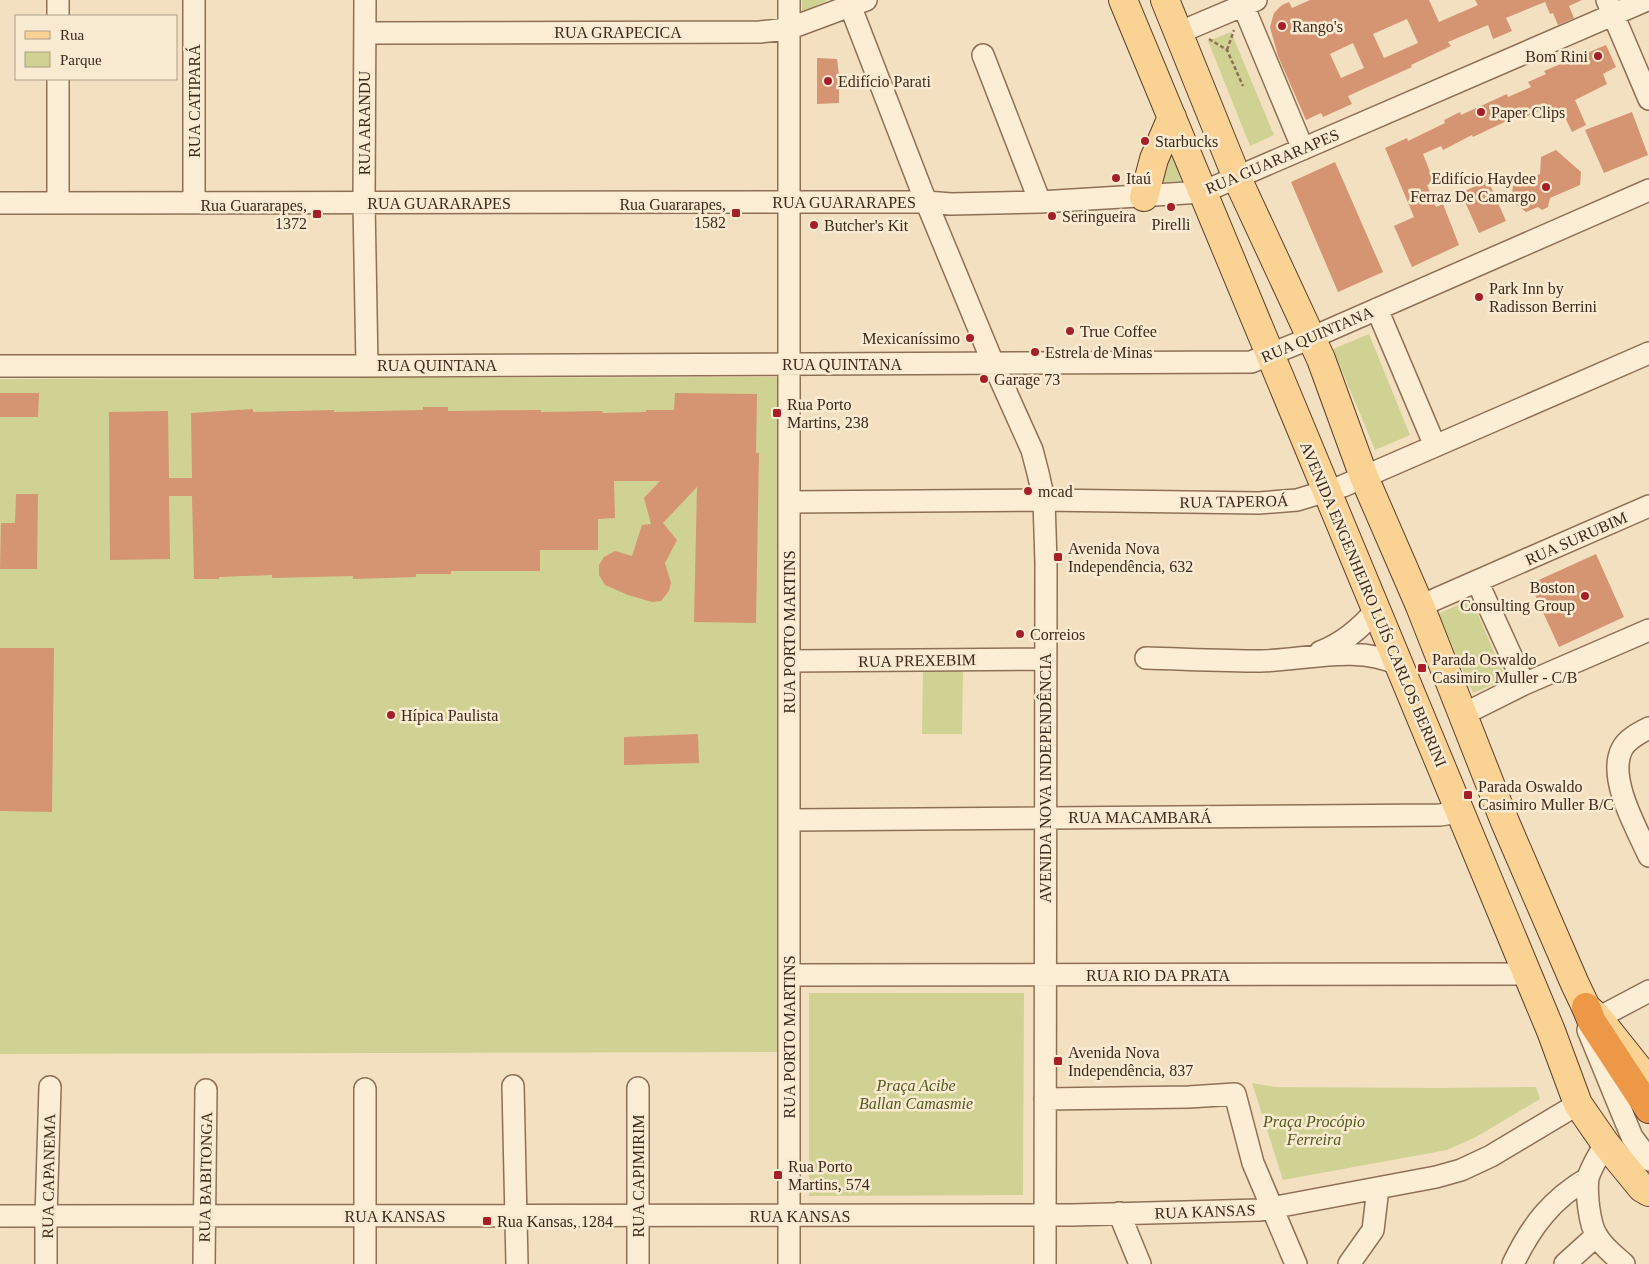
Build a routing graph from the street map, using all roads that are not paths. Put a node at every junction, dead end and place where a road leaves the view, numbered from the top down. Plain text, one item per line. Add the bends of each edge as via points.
1 (58, 0) edge
2 (194, 0) edge
3 (365, 0) edge
4 (789, 0) edge
5 (1123, 0) edge
6 (1165, 0) edge
7 (1647, 0) edge
8 (855, 2) edge
9 (1250, 3) edge
10 (1610, 7) edge
11 (58, 15) edge
12 (788, 30) junction
13 (364, 33) junction
14 (1178, 33) junction
15 (983, 55) dead end
16 (58, 80) edge
17 (1649, 99) edge
18 (1172, 118) junction
19 (1303, 149) junction
20 (1237, 178) junction
21 (1649, 190) edge
22 (1203, 192) junction
23 (1144, 196) junction
24 (194, 202) junction
25 (788, 202) junction
26 (927, 202) junction
27 (1040, 202) junction
28 (0, 203) edge
29 (364, 203) junction
30 (58, 204) junction
31 (1377, 309) junction
32 (1311, 338) junction
33 (1649, 353) edge
34 (1270, 355) junction
35 (993, 363) junction
36 (788, 364) junction
37 (0, 366) edge
38 (367, 366) junction
39 (1435, 446) junction
40 (1364, 477) junction
41 (1326, 491) junction
42 (1044, 500) junction
43 (789, 502) junction
44 (1649, 506) edge
45 (1477, 581) junction
46 (1420, 606) junction
47 (1377, 609) junction
48 (1649, 630) edge
49 (1308, 656) junction
50 (1146, 658) dead end
51 (1046, 659) junction
52 (789, 661) junction
53 (1400, 665) junction
54 (1524, 684) junction
55 (1462, 715) junction
56 (1649, 728) edge
57 (1460, 812) junction
58 (1045, 818) junction
59 (790, 820) junction
60 (1649, 856) edge
61 (1526, 974) junction
62 (789, 975) junction
63 (1046, 976) junction
64 (1649, 991) edge
65 (1586, 1003) junction
66 (1649, 1082) edge
67 (513, 1086) dead end
68 (50, 1087) dead end
69 (638, 1088) dead end
70 (365, 1089) dead end
71 (206, 1090) dead end
72 (1045, 1099) junction
73 (1578, 1104) junction
74 (1649, 1109) edge
75 (1605, 1143) junction
76 (1649, 1160) edge
77 (1588, 1178) junction
78 (1378, 1188) junction
79 (1649, 1192) edge
80 (1271, 1208) junction
81 (1118, 1213) junction
82 (1045, 1215) junction
83 (0, 1216) edge
84 (46, 1216) junction
85 (364, 1216) junction
86 (517, 1216) junction
87 (638, 1216) junction
88 (789, 1216) junction
89 (204, 1217) junction
90 (1596, 1236) junction
91 (46, 1264) edge
92 (204, 1264) edge
93 (365, 1264) edge
94 (517, 1264) edge
95 (638, 1264) edge
96 (790, 1264) edge
97 (1045, 1264) edge
98 (1140, 1264) edge
99 (1296, 1264) edge
100 (1349, 1264) edge
101 (1513, 1264) edge
102 (1565, 1264) edge
103 (1624, 1264) edge

1 - 11 street
2 - 24 street, RUA CATIPARÁ
3 - 13 street, RUA ARANDU
4 - 12 street, RUA PORTO MARTINS
5 - 18 main road, AVENIDA ENGENHEIRO LUÍS CARLOS BERRINI
6 - 14 main road
7 - 10 street, RUA GUARARAPES
8 - 12 street, RUA GRAPECICA
8 - 26 street, AVENIDA NOVA INDEPENDÊNCIA
9 - 14 street
9 - 19 street
10 - 17 street
10 - 19 street, RUA GUARARAPES
12 - 13 street, RUA GRAPECICA
12 - 25 street, RUA PORTO MARTINS
13 - 29 street, RUA ARANDU
14 - 20 main road
15 - 27 street
16 - 30 street
18 - 22 main road, AVENIDA ENGENHEIRO LUÍS CARLOS BERRINI
18 - 23 main road via 1154,159
19 - 20 street, RUA GUARARAPES
20 - 22 street, RUA GUARARAPES
20 - 32 main road
21 - 31 street, RUA QUINTANA
22 - 23 street, RUA GUARARAPES
22 - 34 main road, AVENIDA ENGENHEIRO LUÍS CARLOS BERRINI
23 - 27 street, RUA GUARARAPES
24 - 29 street, RUA GUARARAPES
24 - 30 street, RUA GUARARAPES
25 - 26 street, RUA GUARARAPES
25 - 29 street, RUA GUARARAPES
25 - 36 street, RUA PORTO MARTINS
26 - 27 street, RUA GUARARAPES
26 - 35 street, AVENIDA NOVA INDEPENDÊNCIA
28 - 30 street, RUA GUARARAPES
29 - 38 street, RUA ARANDU
31 - 32 street, RUA QUINTANA
31 - 39 street
32 - 34 street, RUA QUINTANA
32 - 40 main road
33 - 39 street, RUA TAPEROÁ
34 - 35 street, RUA QUINTANA via 1251,362
34 - 41 main road, AVENIDA ENGENHEIRO LUÍS CARLOS BERRINI
35 - 36 street, RUA QUINTANA
35 - 42 street, AVENIDA NOVA INDEPENDÊNCIA via 1032,450
36 - 38 street, RUA QUINTANA
36 - 43 street, RUA PORTO MARTINS
37 - 38 street, RUA QUINTANA
39 - 40 street, RUA TAPEROÁ
40 - 41 street, RUA TAPEROÁ
40 - 46 main road
41 - 42 street, RUA TAPEROÁ via 1297,500 1259,503
41 - 47 main road, AVENIDA ENGENHEIRO LUÍS CARLOS BERRINI
42 - 43 street, RUA TAPEROÁ
42 - 51 street, AVENIDA NOVA INDEPENDÊNCIA
43 - 52 street, RUA PORTO MARTINS
44 - 45 street, RUA SURUBIM
45 - 46 street, RUA SURUBIM
45 - 54 street
46 - 55 main road
47 - 49 street via 1347,639
47 - 53 main road, AVENIDA ENGENHEIRO LUÍS CARLOS BERRINI
48 - 54 street
49 - 50 street via 1263,661
49 - 53 street via 1366,655
51 - 52 street, RUA PREXEBIM
51 - 58 street, AVENIDA NOVA INDEPENDÊNCIA
52 - 59 street, RUA PORTO MARTINS
53 - 57 main road, AVENIDA ENGENHEIRO LUÍS CARLOS BERRINI
54 - 55 street
55 - 65 main road via 1505,822
56 - 60 street via 1635,735 1622,748 1617,773 1621,791
57 - 58 street, RUA MACAMBARÁ via 1440,815
57 - 61 main road, AVENIDA ENGENHEIRO LUÍS CARLOS BERRINI
58 - 59 street, RUA MACAMBARÁ
58 - 63 street, AVENIDA NOVA INDEPENDÊNCIA
59 - 62 street, RUA PORTO MARTINS
61 - 63 street, RUA RIO DA PRATA
61 - 73 main road, AVENIDA ENGENHEIRO LUÍS CARLOS BERRINI
62 - 63 street, RUA RIO DA PRATA
62 - 88 street, RUA PORTO MARTINS
63 - 72 street, AVENIDA NOVA INDEPENDÊNCIA
64 - 65 street
65 - 66 main road
65 - 74 highway via 1592,1022
65 - 76 street via 1590,1036 1632,1137
67 - 86 street
68 - 84 street, RUA CAPANEMA
69 - 87 street, RUA CAPIMIRIM
70 - 85 street
71 - 89 street, RUA BABITONGA
72 - 80 street via 1235,1094 1253,1163
72 - 82 street, AVENIDA NOVA INDEPENDÊNCIA
73 - 75 main road, AVENIDA ENGENHEIRO LUÍS CARLOS BERRINI
73 - 78 street, RUA KANSAS via 1513,1144 1461,1170
75 - 77 street
75 - 79 main road, AVENIDA ENGENHEIRO LUÍS CARLOS BERRINI via 1642,1188
77 - 90 street via 1588,1200
77 - 101 street via 1554,1202 1535,1225
78 - 80 street, RUA KANSAS
78 - 100 street via 1373,1230
80 - 81 street, RUA KANSAS via 1242,1212
80 - 99 street
81 - 82 street, RUA KANSAS
81 - 98 street
82 - 88 street, RUA KANSAS
82 - 97 street, AVENIDA NOVA INDEPENDÊNCIA
83 - 84 street, RUA KANSAS
84 - 89 street, RUA KANSAS
84 - 91 street, RUA CAPANEMA
85 - 86 street, RUA KANSAS
85 - 89 street, RUA KANSAS
85 - 93 street
86 - 87 street, RUA KANSAS
86 - 94 street
87 - 88 street, RUA KANSAS
87 - 95 street, RUA CAPIMIRIM
88 - 96 street, RUA PORTO MARTINS
89 - 92 street, RUA BABITONGA
90 - 102 street
90 - 103 street

